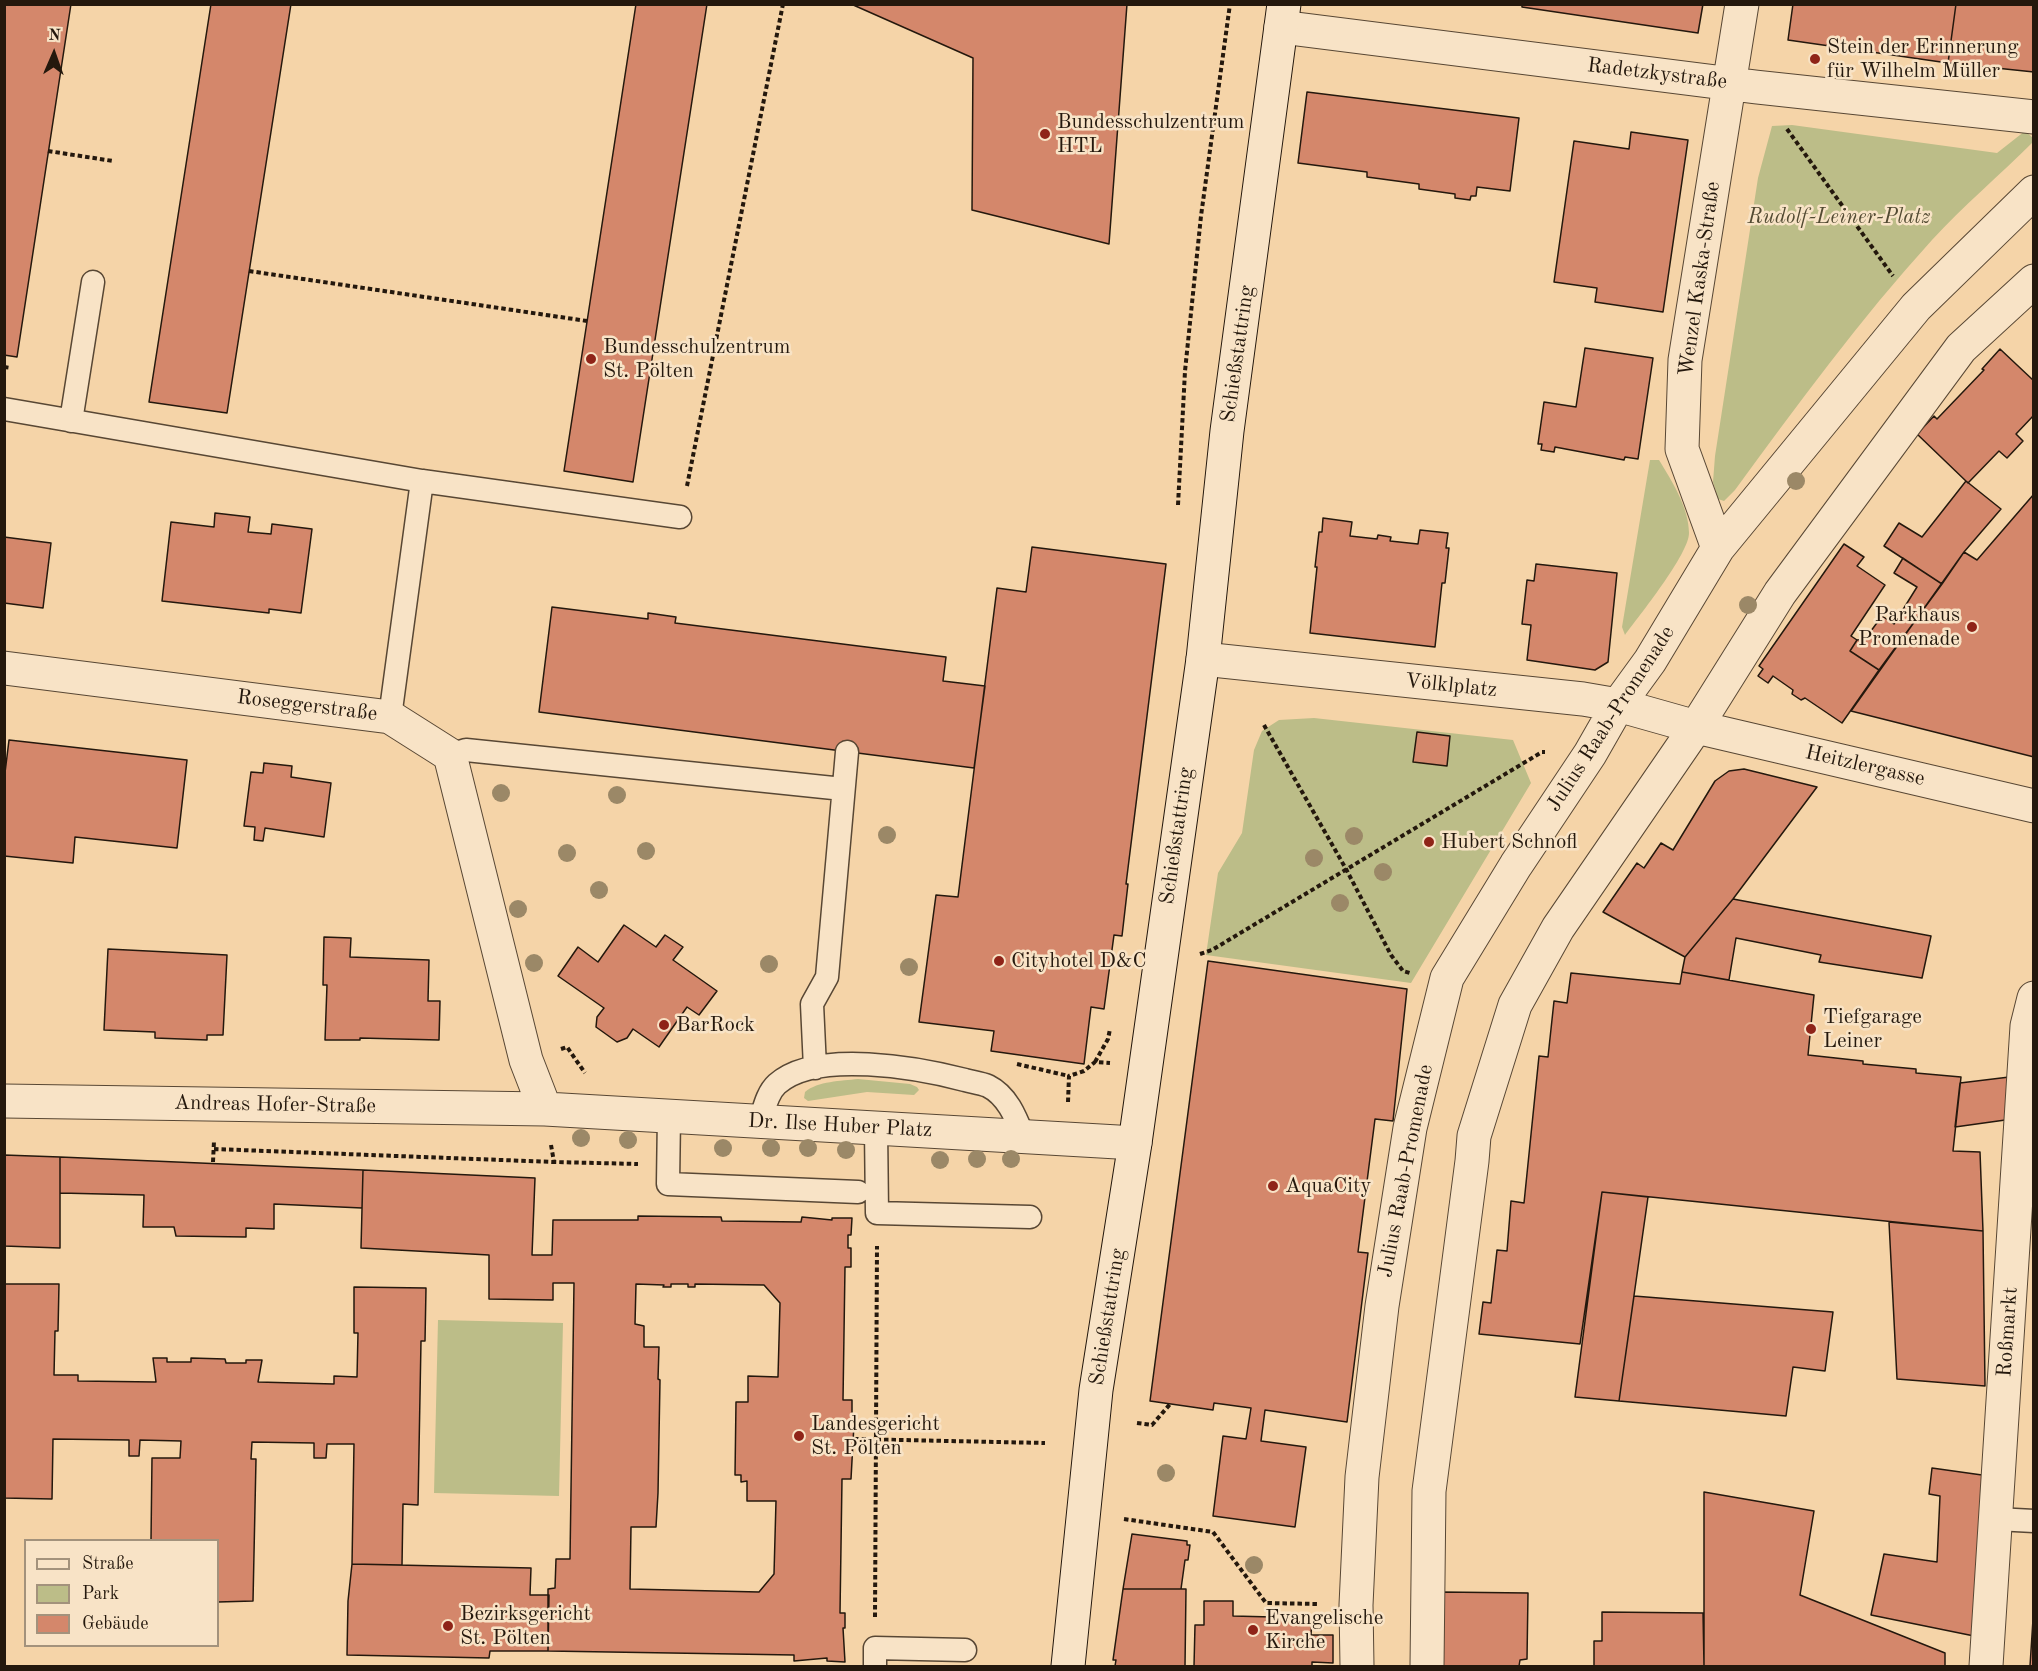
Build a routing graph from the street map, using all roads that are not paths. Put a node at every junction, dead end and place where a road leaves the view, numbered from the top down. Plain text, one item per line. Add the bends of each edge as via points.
1 (1742, 4) edge
2 (1283, 16) edge
3 (1743, 85) junction
4 (2034, 117) edge
5 (2034, 192) edge
6 (2034, 281) edge
7 (93, 282) dead end
8 (4, 409) edge
9 (71, 421) junction
10 (422, 481) junction
11 (680, 517) road end
12 (1718, 548) junction
13 (1203, 659) junction
14 (4, 668) edge
15 (1618, 705) junction
16 (390, 717) junction
17 (1696, 727) junction
18 (846, 752) dead end
19 (450, 755) junction
20 (843, 789) junction
21 (2034, 806) edge
22 (2034, 998) edge
23 (815, 1068) junction
24 (4, 1101) edge
25 (545, 1109) junction
26 (669, 1116) junction
27 (760, 1122) junction
28 (876, 1128) junction
29 (1024, 1137) junction
30 (1135, 1143) junction
31 (858, 1192) dead end
32 (1030, 1217) dead end
33 (1996, 1519) junction
34 (2034, 1521) edge
35 (965, 1650) dead end
36 (875, 1657) edge
37 (1068, 1666) edge
38 (1357, 1666) edge
39 (1427, 1666) edge
40 (1986, 1666) edge

1 - 3 street, Wenzel Kaska-Straße
2 - 3 street, Radetzkystraße
2 - 13 street, Schießstattring via 1227,431
3 - 4 street, Radetzkystraße
3 - 12 street, Wenzel Kaska-Straße via 1685,360 1682,449
5 - 12 street, Julius Raab-Promenade via 1916,307
6 - 17 street via 1961,348 1780,593
7 - 9 lane
8 - 9 lane
9 - 10 lane
10 - 11 lane
10 - 16 lane
12 - 15 street, Julius Raab-Promenade via 1650,661
13 - 15 street, Völklplatz
13 - 30 street, Schießstattring
14 - 16 street, Roseggerstraße
15 - 17 street, Völklplatz
15 - 38 street, Julius Raab-Promenade via 1447,978 1410,1128 1382,1306 1362,1477
16 - 19 street, Roseggerstraße
17 - 21 street, Heitzlergasse
17 - 39 street via 1558,928 1515,1005 1474,1136 1429,1491
18 - 20 lane
19 - 20 lane via 466,750
19 - 25 street via 526,1060
20 - 23 lane via 827,977 812,1004
22 - 33 street, Roßmarkt via 2027,1026
23 - 27 lane via 793,1074 776,1085 766,1100
23 - 29 lane via 894,1066 989,1087 1011,1106
24 - 25 street, Andreas Hofer-Straße
25 - 26 street, Dr. Ilse Huber Platz
26 - 27 street, Dr. Ilse Huber Platz
26 - 31 lane via 668,1184
27 - 28 street, Dr. Ilse Huber Platz
28 - 29 street, Dr. Ilse Huber Platz
28 - 32 lane via 877,1213
29 - 30 street, Dr. Ilse Huber Platz
30 - 37 street, Schießstattring via 1096,1390
33 - 34 lane
33 - 40 street, Roßmarkt
35 - 36 lane

